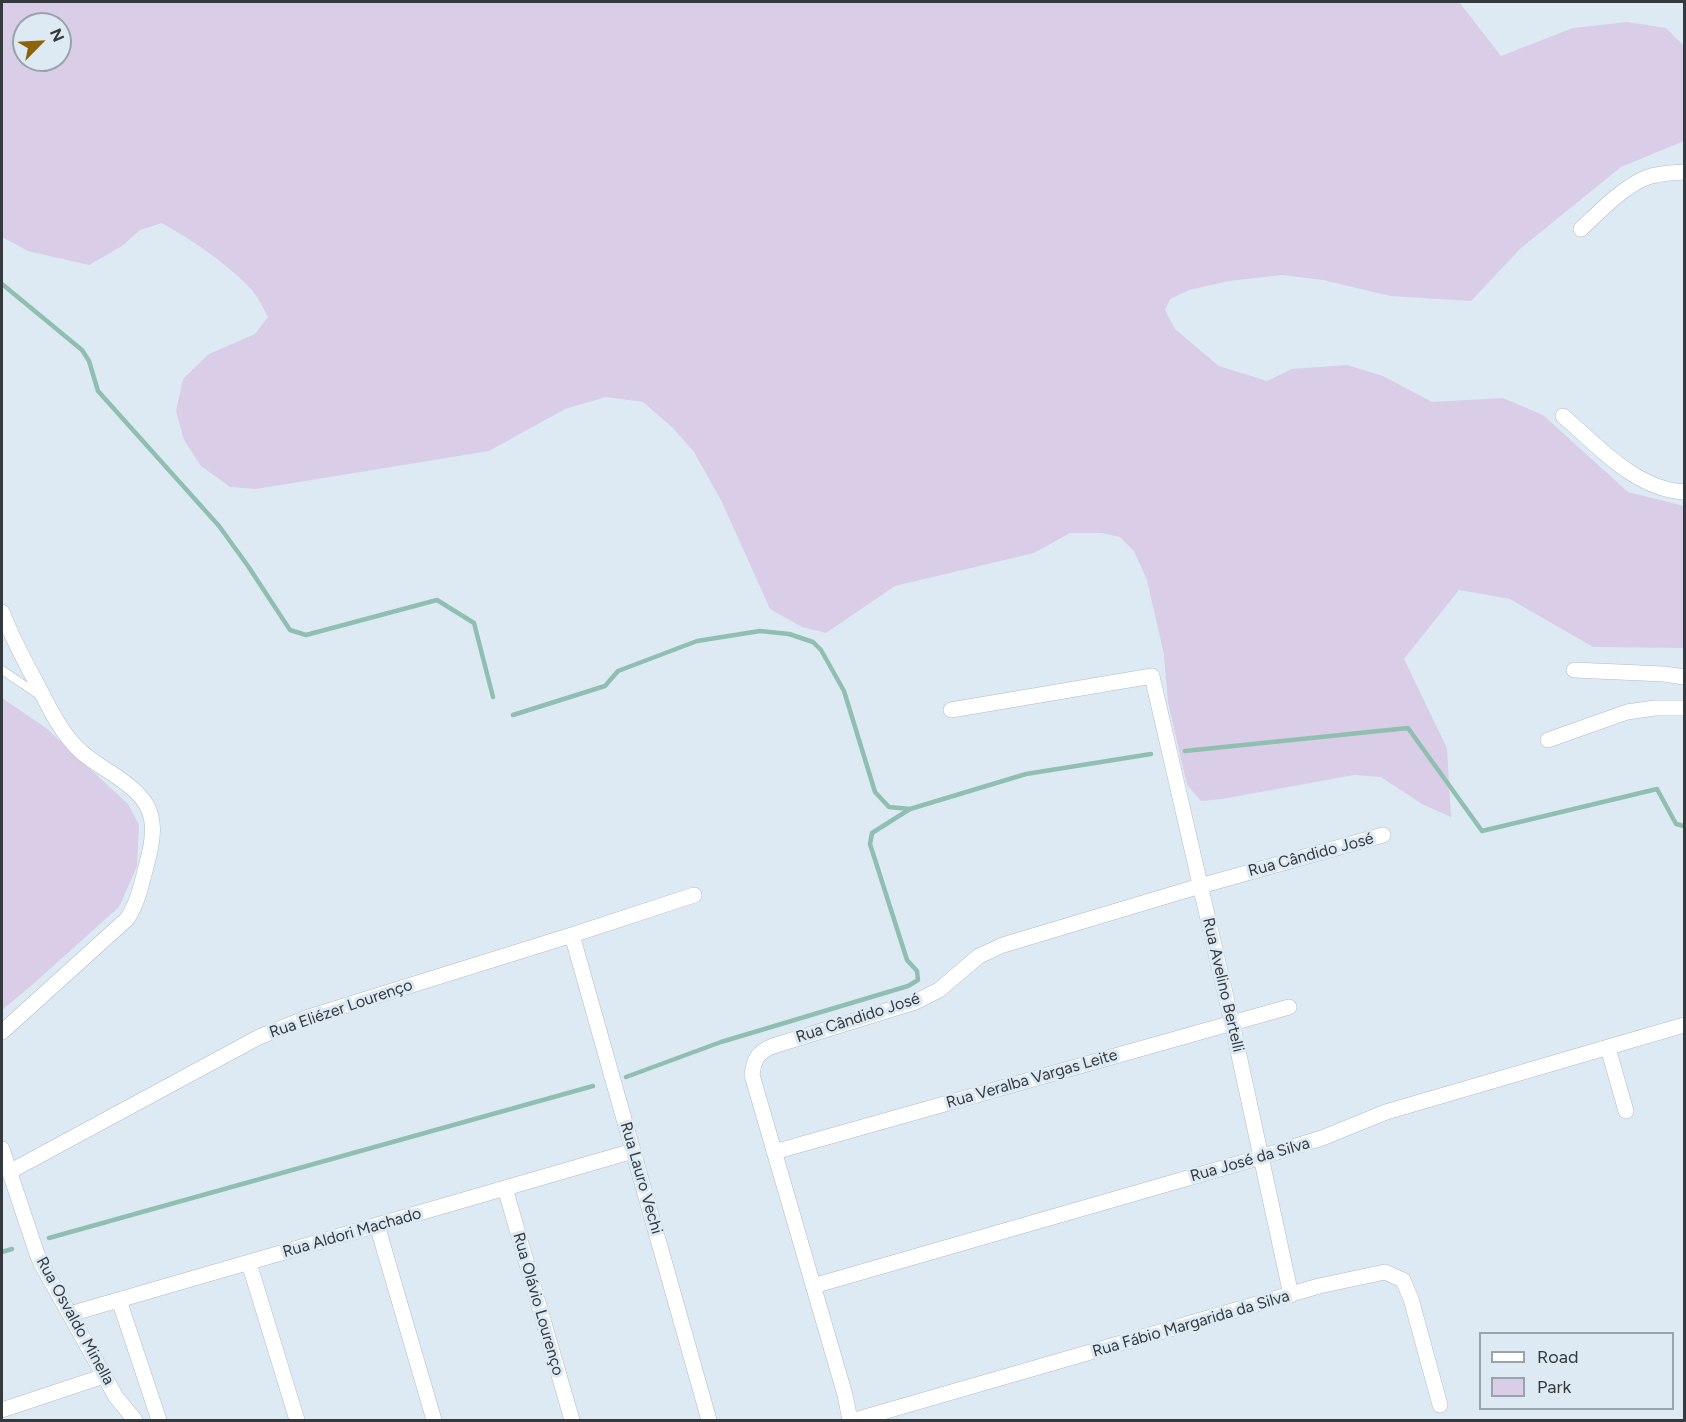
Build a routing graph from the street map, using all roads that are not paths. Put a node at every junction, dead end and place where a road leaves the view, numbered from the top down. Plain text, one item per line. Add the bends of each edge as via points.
1 (1684, 172) edge
2 (1581, 229) dead end
3 (1563, 416) dead end
4 (1684, 492) edge
5 (2, 612) edge
6 (2, 670) edge
7 (1574, 670) dead end
8 (1684, 677) edge
9 (45, 699) junction
10 (1684, 708) edge
11 (951, 710) dead end
12 (1548, 740) dead end
13 (1383, 835) dead end
14 (1200, 886) junction
15 (694, 895) dead end
16 (572, 935) junction
17 (1289, 1007) dead end
18 (1232, 1023) junction
19 (1684, 1024) edge
20 (2, 1032) edge
21 (1608, 1048) junction
22 (1626, 1111) dead end
23 (2, 1149) edge
24 (633, 1151) junction
25 (774, 1152) junction
26 (1261, 1157) junction
27 (9, 1172) junction
28 (505, 1188) junction
29 (377, 1225) junction
30 (249, 1263) junction
31 (813, 1286) junction
32 (1291, 1295) junction
33 (119, 1300) junction
34 (70, 1314) junction
35 (104, 1376) junction
36 (1440, 1405) dead end
37 (2, 1410) edge
38 (135, 1420) edge
39 (159, 1420) edge
40 (297, 1420) edge
41 (434, 1420) edge
42 (572, 1420) edge
43 (709, 1420) edge
44 (850, 1420) edge
45 (855, 1420) edge

1 - 2 street via 1646,178 1607,204
3 - 4 street via 1636,477
5 - 9 street
6 - 9 lane
7 - 8 street
9 - 20 street via 77,748 129,784 141,797 154,833 138,896 127,919
10 - 12 street via 1627,712
11 - 14 street, Rua Avelino Bertelli via 1152,676
13 - 14 street, Rua Cândido José
14 - 18 street, Rua Avelino Bertelli
14 - 25 street, Rua Cândido José via 1003,945 979,956 939,990 915,1002 763,1050 756,1056 752,1075
15 - 16 street, Rua Eliézer Lourenço
16 - 24 street, Rua Lauro Vechi
16 - 27 street, Rua Eliézer Lourenço via 283,1027
17 - 18 street, Rua Veralba Vargas Leite
18 - 25 street, Rua Veralba Vargas Leite
18 - 26 street, Rua Avelino Bertelli
19 - 21 street, Rua José da Silva
21 - 22 street
21 - 26 street, Rua José da Silva via 1386,1112
23 - 27 street, Rua Osvaldo Minella
24 - 28 street, Rua Aldori Machado
24 - 43 street, Rua Lauro Vechi
25 - 31 street, Rua Cândido José
26 - 31 street, Rua José da Silva
26 - 32 street, Rua Avelino Bertelli
27 - 34 street, Rua Osvaldo Minella via 37,1254
28 - 29 street, Rua Aldori Machado
28 - 42 street, Rua Olávio Lourenço
29 - 30 street, Rua Aldori Machado
29 - 41 street
30 - 33 street, Rua Aldori Machado
30 - 40 street
31 - 44 street, Rua Cândido José
32 - 36 street, Rua Fábio Margarida da Silva via 1385,1272 1402,1280 1411,1299
32 - 45 street, Rua Fábio Margarida da Silva
33 - 34 street, Rua Aldori Machado
33 - 39 street
34 - 35 street, Rua Osvaldo Minella
35 - 37 street
35 - 38 street, Rua Osvaldo Minella

